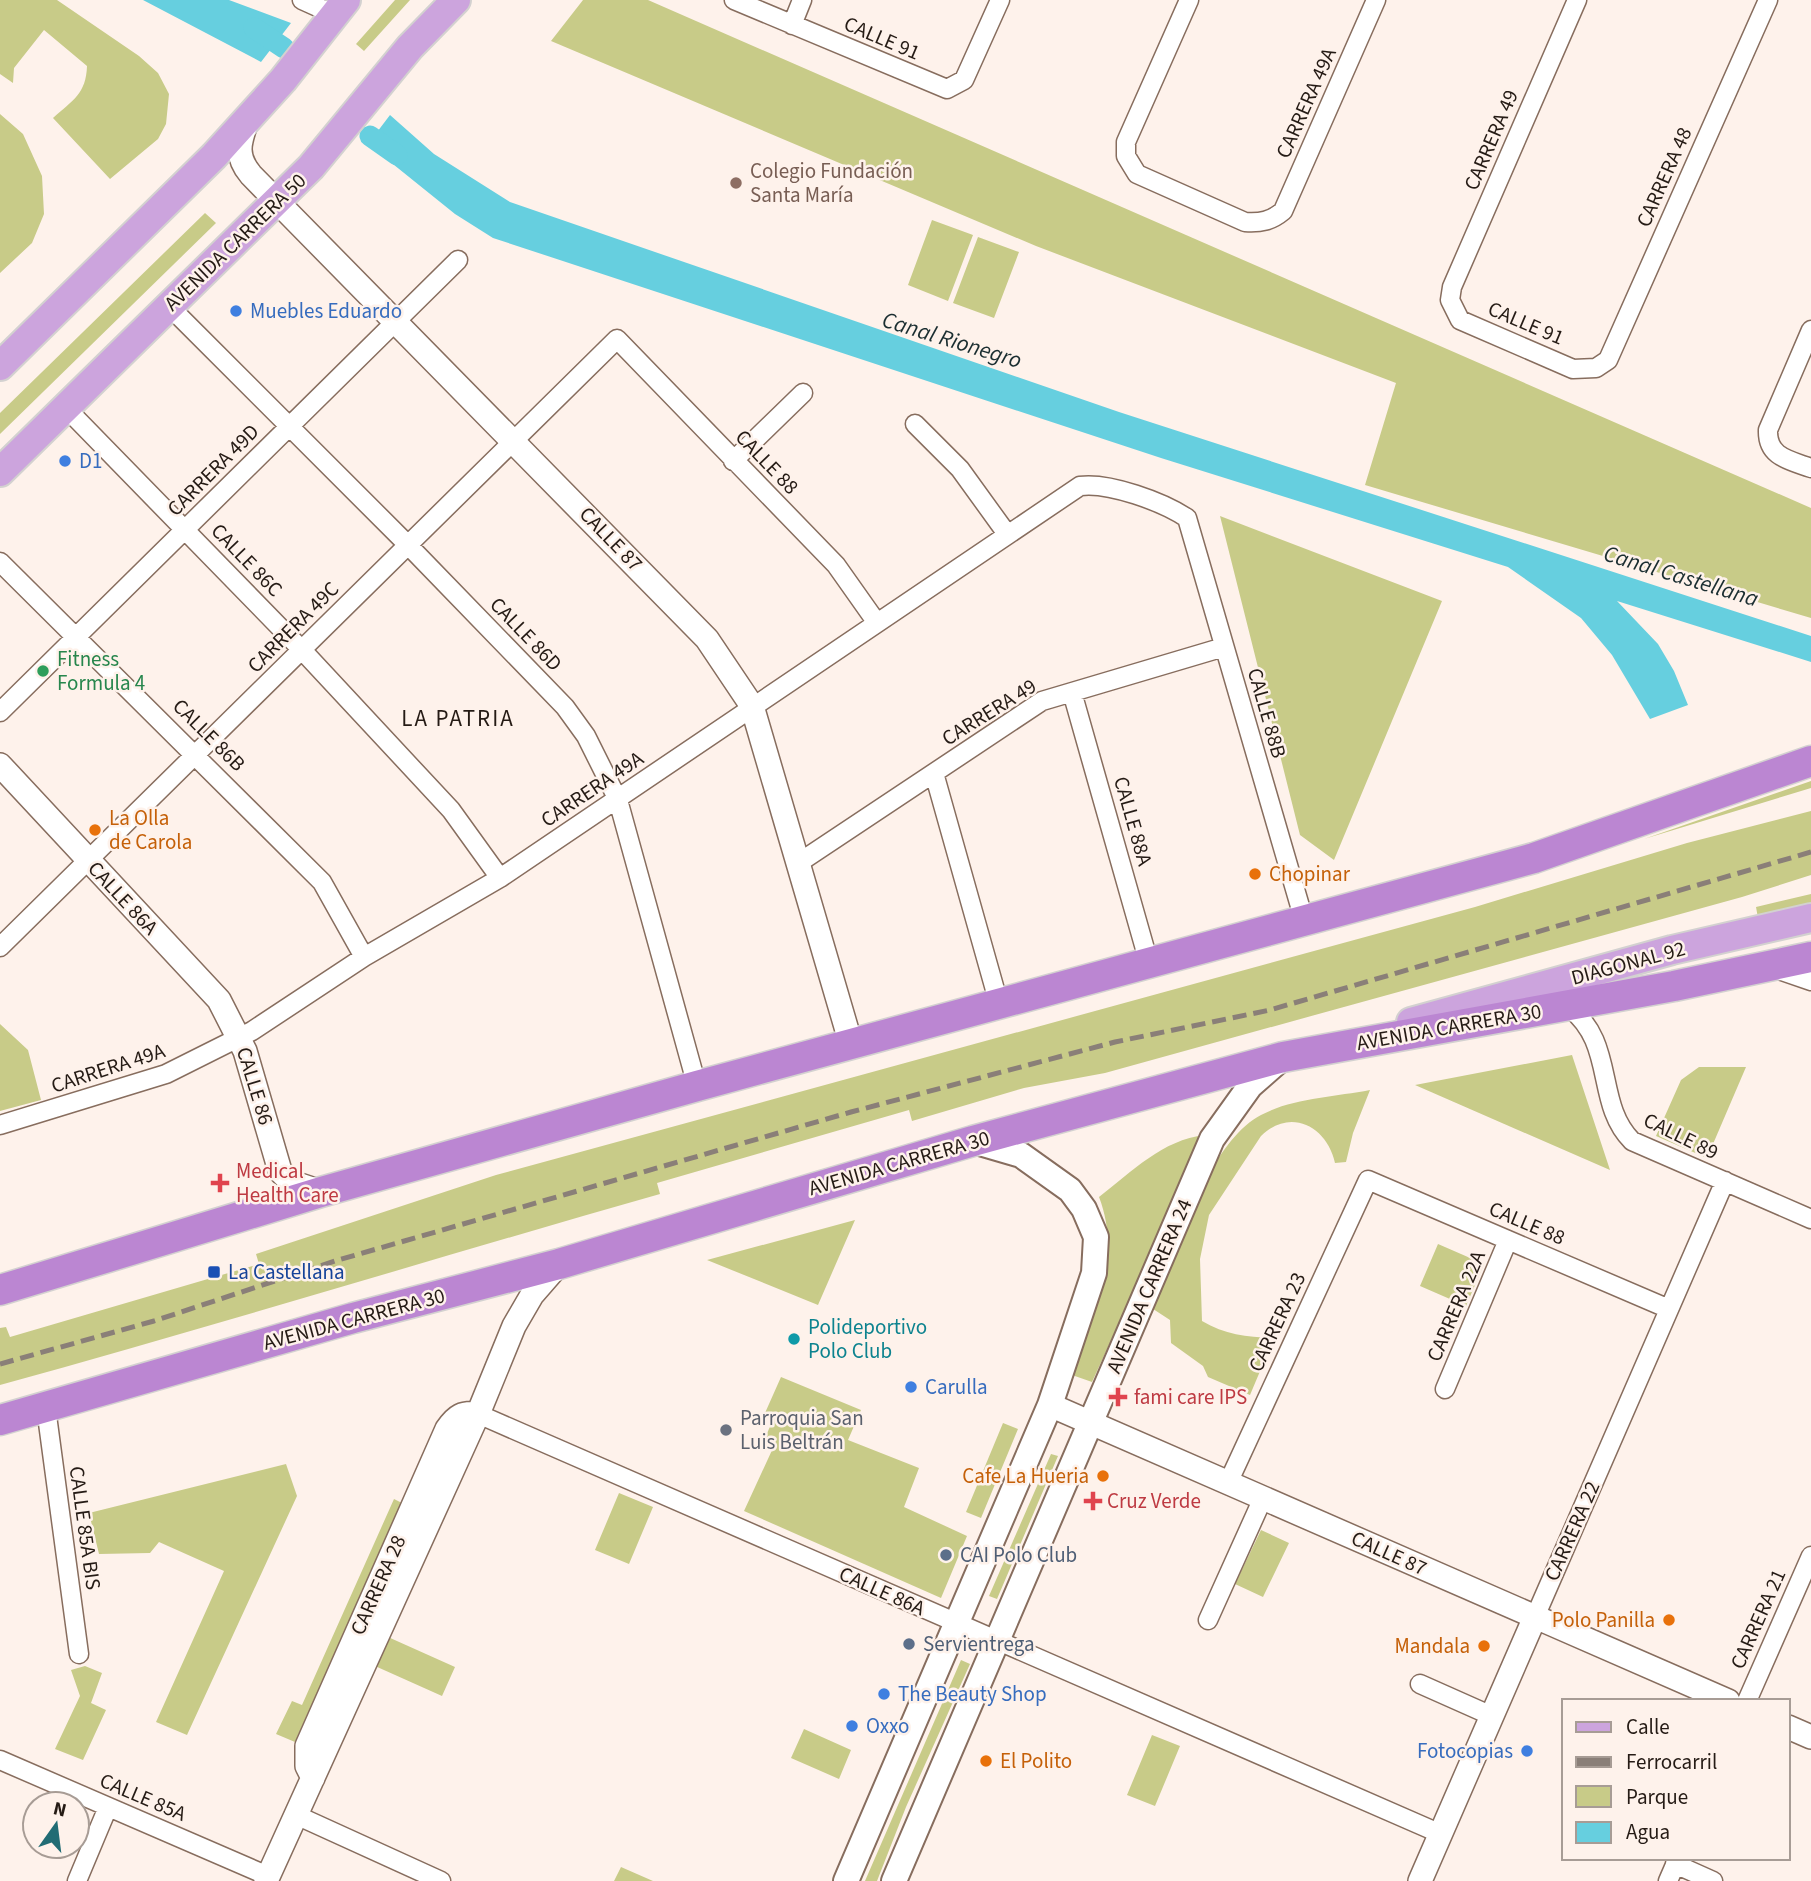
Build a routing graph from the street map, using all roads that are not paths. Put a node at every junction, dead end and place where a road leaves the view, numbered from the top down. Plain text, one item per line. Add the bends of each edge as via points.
1 (302, 0) edge
2 (456, 0) edge
3 (734, 0) edge
4 (802, 0) edge
5 (1000, 0) edge
6 (1189, 0) edge
7 (1376, 0) edge
8 (1577, 0) edge
9 (1768, 0) edge
10 (340, 7) edge
11 (792, 26) junction
12 (247, 121) junction
13 (277, 202) junction
14 (458, 260) dead end
15 (1450, 300) joint
16 (169, 306) junction
17 (397, 322) junction
18 (1811, 330) edge
19 (617, 339) joint
20 (0, 366) edge
21 (1596, 368) joint
22 (803, 393) dead end
23 (65, 407) junction
24 (915, 424) dead end
25 (290, 426) junction
26 (514, 440) junction
27 (733, 461) junction
28 (1811, 468) edge
29 (0, 472) edge
30 (1187, 518) joint
31 (186, 529) junction
32 (1007, 534) junction
33 (408, 545) junction
34 (0, 562) edge
35 (877, 623) junction
36 (77, 636) junction
37 (1224, 647) junction
38 (302, 650) junction
39 (1072, 692) junction
40 (752, 706) junction
41 (0, 712) edge
42 (196, 754) junction
43 (1811, 763) edge
44 (0, 765) edge
45 (934, 773) junction
46 (618, 800) junction
47 (88, 861) junction
48 (800, 862) junction
49 (500, 878) junction
50 (1811, 918) edge
51 (1304, 920) junction
52 (0, 947) edge
53 (364, 957) junction
54 (1811, 957) edge
55 (1149, 963) junction
56 (1770, 967) junction
57 (1811, 981) edge
58 (999, 1004) junction
59 (1567, 1006) junction
60 (240, 1037) junction
61 (851, 1044) junction
62 (1283, 1057) junction
63 (697, 1086) junction
64 (0, 1125) edge
65 (973, 1141) junction
66 (1368, 1180) joint
67 (1725, 1181) junction
68 (321, 1192) junction
69 (1811, 1219) edge
70 (1508, 1240) junction
71 (559, 1264) junction
72 (0, 1290) edge
73 (1669, 1309) junction
74 (1445, 1389) dead end
75 (1049, 1405) junction
76 (46, 1408) junction
77 (478, 1414) junction
78 (0, 1420) edge
79 (1091, 1423) junction
80 (1228, 1483) junction
81 (1263, 1498) junction
82 (1811, 1556) edge
83 (1535, 1617) junction
84 (1208, 1620) dead end
85 (958, 1624) junction
86 (998, 1642) junction
87 (79, 1654) dead end
88 (1420, 1684) dead end
89 (1723, 1699) edge
90 (1748, 1699) edge
91 (1492, 1716) junction
92 (1790, 1728) edge
93 (1811, 1737) edge
94 (0, 1760) edge
95 (108, 1807) junction
96 (296, 1815) junction
97 (1441, 1834) junction
98 (1674, 1868) edge
99 (267, 1879) edge
100 (77, 1881) edge
101 (441, 1881) edge
102 (846, 1881) edge
103 (894, 1881) edge
104 (1420, 1881) edge
105 (1713, 1881) edge

1 - 10 street
2 - 13 main road, AVENIDA CARRERA 50
3 - 11 street, CALLE 91
4 - 11 street
5 - 11 street, CALLE 91 via 969,71 955,87 936,86
6 - 7 street, CARRERA 49A via 1126,142 1126,156 1137,174 1245,222 1273,220 1283,211
8 - 15 street, CARRERA 49
9 - 21 street, CARRERA 48 via 1608,359
10 - 12 main road
12 - 13 street, CALLE 87 via 239,156
12 - 20 main road
13 - 16 main road, AVENIDA CARRERA 50
13 - 17 street, CALLE 87
14 - 17 street, CARRERA 49D
15 - 21 street, CALLE 91 via 1460,320 1573,369
16 - 23 main road, AVENIDA CARRERA 50
16 - 25 street, CALLE 86D
17 - 25 street, CARRERA 49D
17 - 26 street, CALLE 87
18 - 28 street via 1768,430 1767,444 1774,454
19 - 26 street, CARRERA 49C
19 - 27 street, CALLE 88
22 - 27 street
23 - 29 main road, AVENIDA CARRERA 50
23 - 31 street, CALLE 86C
24 - 32 street via 960,469
25 - 31 street, CARRERA 49D
25 - 33 street, CALLE 86D
26 - 33 street, CARRERA 49C
26 - 40 street, CALLE 87 via 707,639
27 - 35 street, CALLE 88 via 836,565
30 - 32 street, CARRERA 49A via 1117,489 1091,484 1080,486
30 - 37 street, CALLE 88B
31 - 36 street, CARRERA 49D
31 - 38 street, CALLE 86C
32 - 35 street, CARRERA 49A
33 - 38 street, CARRERA 49C
33 - 46 street, CALLE 86D via 565,707 586,736
34 - 36 street, CALLE 86B
35 - 40 street, CARRERA 49A
36 - 41 street, CARRERA 49D
36 - 42 street, CALLE 86B
37 - 39 street, CARRERA 49
37 - 51 street, CALLE 88B
38 - 42 street, CARRERA 49C
38 - 49 street, CALLE 86C via 451,810
39 - 45 street, CARRERA 49 via 1042,701
39 - 55 street, CALLE 88A
40 - 46 street, CARRERA 49A
40 - 48 street, CALLE 87
42 - 47 street, CARRERA 49C
42 - 53 street, CALLE 86B via 322,882
43 - 51 highway via 1576,845
44 - 47 street, CALLE 86A
45 - 48 street, CARRERA 49
45 - 58 street
46 - 49 street, CARRERA 49A
46 - 63 street, CALLE 86D
47 - 52 street, CARRERA 49C
47 - 60 street, CALLE 86A via 219,1000
48 - 61 street, CALLE 87
49 - 53 street, CARRERA 49A
50 - 62 main road, DIAGONAL 92 via 1672,950
51 - 55 highway
53 - 60 street, CARRERA 49A
54 - 56 highway, AVENIDA CARRERA 30
55 - 58 highway
56 - 57 street
56 - 59 highway, AVENIDA CARRERA 30
58 - 61 highway
59 - 62 highway, AVENIDA CARRERA 30
59 - 67 street, CALLE 89 via 1585,1021 1596,1041 1622,1131 1648,1149
60 - 64 street, CARRERA 49A via 166,1074
60 - 68 street, CALLE 86 via 280,1171 291,1182
61 - 63 highway
62 - 65 highway, AVENIDA CARRERA 30
62 - 79 main road, AVENIDA CARRERA 24 via 1251,1086 1213,1139
63 - 68 highway
65 - 71 highway, AVENIDA CARRERA 30
65 - 75 main road via 1021,1155 1056,1178 1084,1209 1096,1237 1094,1273
66 - 70 street, CALLE 88
66 - 80 street, CARRERA 23
67 - 69 street, CALLE 89
67 - 73 street, CARRERA 22
68 - 72 highway
70 - 73 street, CALLE 88
70 - 74 street, CARRERA 22A
71 - 76 highway, AVENIDA CARRERA 30 via 353,1318
71 - 77 street via 517,1320
73 - 83 street, CARRERA 22
75 - 79 street, CALLE 87
75 - 85 main road
76 - 78 highway, AVENIDA CARRERA 30
76 - 87 street, CALLE 85A BIS
77 - 85 street, CALLE 86A
77 - 96 street, CARRERA 28 via 465,1412 447,1429 307,1745 305,1756 313,1778
79 - 80 street, CALLE 87
79 - 86 main road, AVENIDA CARRERA 24
80 - 81 street, CALLE 87
81 - 83 street, CALLE 87
81 - 84 street
82 - 90 street, CARRERA 21
83 - 89 street, CALLE 87
83 - 91 street, CARRERA 22
85 - 86 street, CALLE 86A
85 - 102 main road
86 - 97 street, CALLE 86A
86 - 103 main road, AVENIDA CARRERA 24
88 - 91 street
91 - 97 street, CARRERA 22
92 - 93 street
94 - 95 street, CALLE 85A
95 - 99 street, CALLE 85A
95 - 100 street
96 - 99 street, CARRERA 28
96 - 101 street
97 - 104 street, CARRERA 22
98 - 105 street

